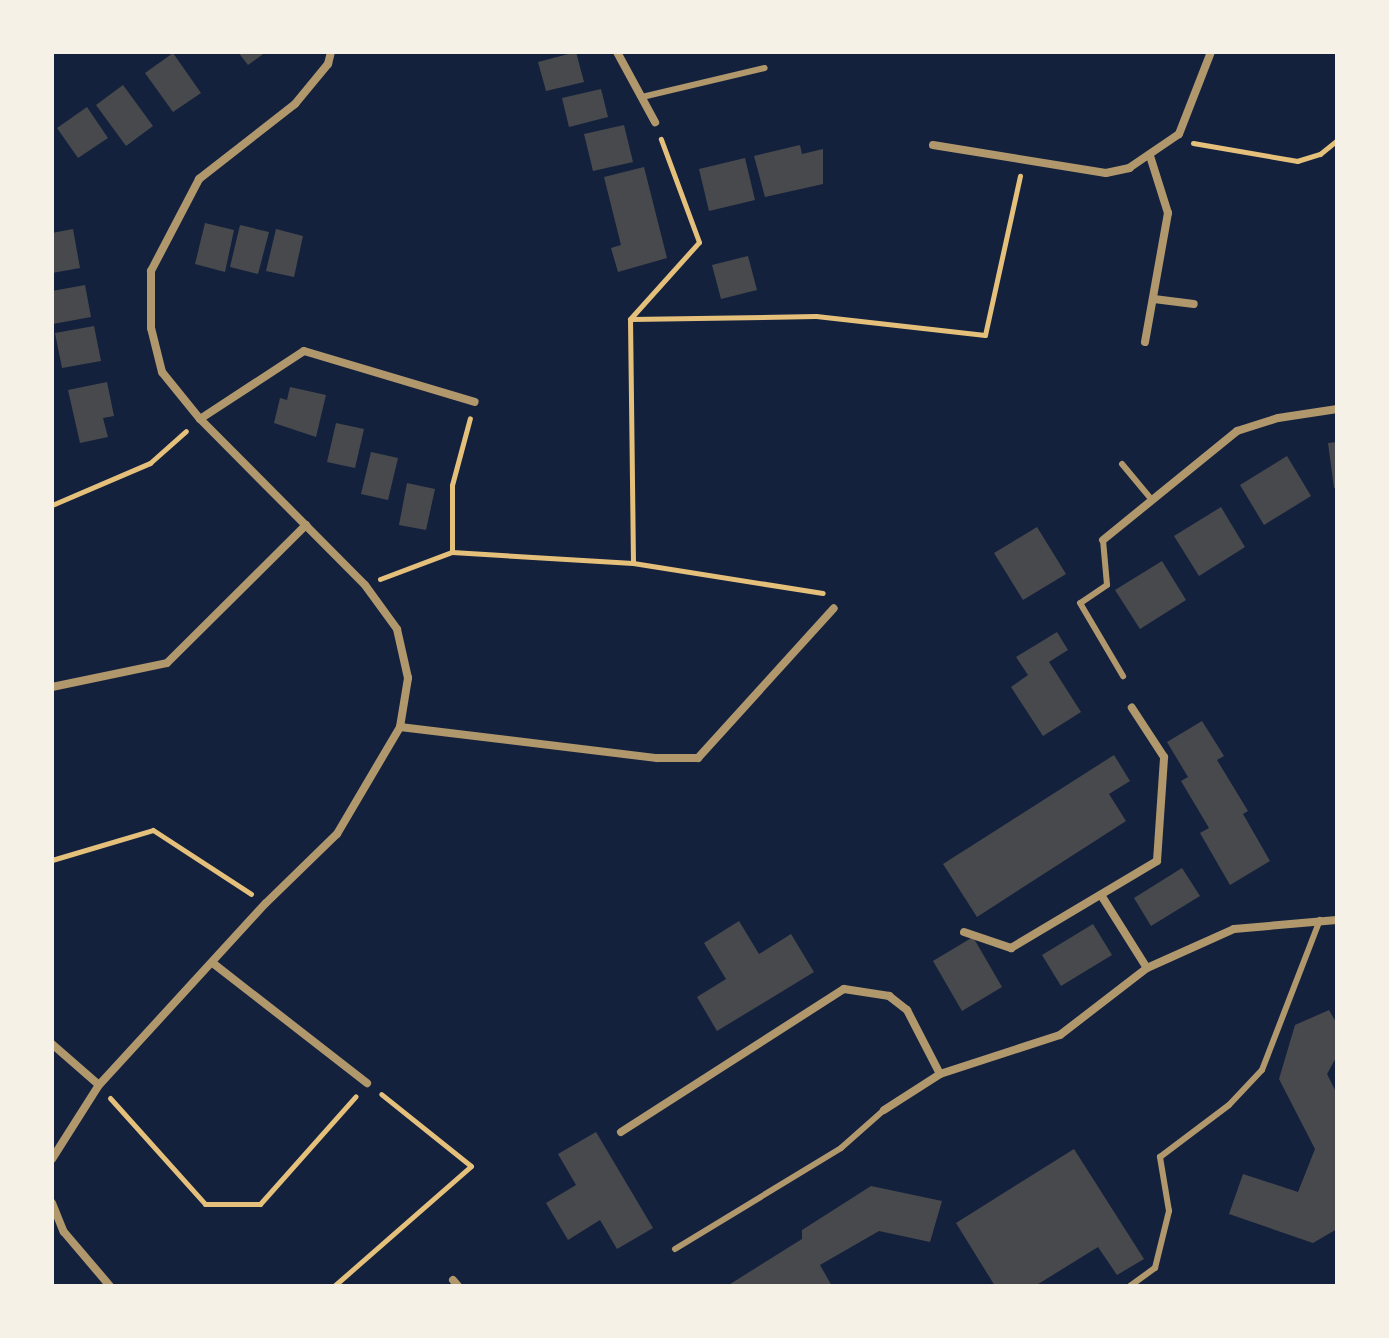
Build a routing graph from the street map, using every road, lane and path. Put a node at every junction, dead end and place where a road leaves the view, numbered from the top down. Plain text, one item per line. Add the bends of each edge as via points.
1 (331, 52) edge
2 (617, 52) edge
3 (1211, 52) edge
4 (765, 68) dead end
5 (642, 97) junction
6 (655, 122) joint
7 (1172, 139) junction
8 (1337, 140) edge
9 (933, 145) dead end
10 (1150, 156) junction
11 (1022, 159) junction
12 (1154, 299) junction
13 (1194, 304) dead end
14 (630, 319) junction
15 (1145, 342) dead end
16 (475, 402) joint
17 (1337, 409) edge
18 (200, 419) junction
19 (1122, 464) dead end
20 (1152, 500) junction
21 (52, 505) edge
22 (306, 525) junction
23 (1103, 540) joint
24 (452, 552) junction
25 (633, 563) junction
26 (365, 585) junction
27 (823, 593) dead end
28 (834, 608) dead end
29 (1123, 676) dead end
30 (52, 687) edge
31 (1132, 708) dead end
32 (400, 727) junction
33 (52, 860) edge
34 (1101, 895) junction
35 (266, 903) junction
36 (1321, 918) junction
37 (1337, 920) edge
38 (964, 932) dead end
39 (214, 964) junction
40 (1147, 968) junction
41 (52, 1044) edge
42 (940, 1074) junction
43 (367, 1083) junction
44 (99, 1085) junction
45 (884, 1110) joint
46 (621, 1132) dead end
47 (52, 1159) edge
48 (52, 1203) edge
49 (675, 1249) dead end
50 (110, 1286) edge
51 (334, 1286) edge
52 (1130, 1286) edge

1 - 18 street via 328,64 295,104 199,179 151,271 151,328 162,372
2 - 5 street
3 - 7 street via 1196,99
4 - 5 lane
5 - 6 street
6 - 14 path via 699,242
7 - 8 path via 1275,161 1320,154
7 - 10 street
9 - 11 street
10 - 11 street via 1106,173
10 - 12 street via 1168,213
11 - 14 path via 985,335 816,316
12 - 13 street
12 - 15 street
14 - 25 path
16 - 18 street via 304,351
16 - 24 path via 452,485
17 - 20 street via 1237,431
18 - 21 path via 150,463
18 - 22 street
19 - 20 lane
20 - 23 street
22 - 26 street
22 - 30 street via 167,663
23 - 29 lane via 1107,585 1080,603
24 - 25 path
24 - 26 path
25 - 27 path
26 - 32 street via 397,629 408,678
28 - 32 street via 698,758 657,758
31 - 34 street via 1164,757 1157,861
32 - 35 street via 337,834
33 - 35 path via 153,830
34 - 38 street via 1011,948
34 - 40 street
35 - 39 street
36 - 37 street
36 - 40 street via 1234,929
36 - 52 lane via 1262,1070 1229,1105 1160,1157 1169,1211 1155,1268
39 - 43 street
39 - 44 street
40 - 42 street via 1060,1035
41 - 44 street
42 - 45 street
42 - 46 street via 907,1010 889,996 844,989
43 - 44 path via 260,1204 205,1204
43 - 51 path via 471,1166
44 - 47 street
45 - 49 lane via 841,1148
48 - 50 street via 64,1232

